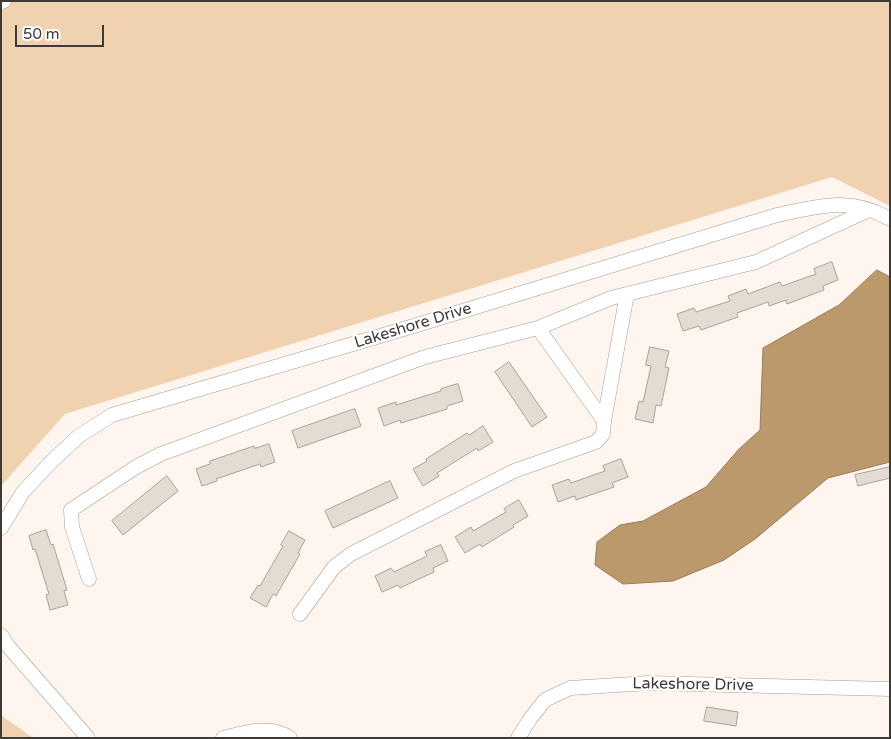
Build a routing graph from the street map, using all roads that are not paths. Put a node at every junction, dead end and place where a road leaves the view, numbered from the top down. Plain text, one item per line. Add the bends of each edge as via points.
1 (868, 210) junction
2 (890, 220) edge
3 (627, 294) junction
4 (538, 328) junction
5 (604, 422) junction
6 (1, 528) edge
7 (89, 579) dead end
8 (300, 614) dead end
9 (1, 635) edge
10 (890, 689) edge
11 (88, 738) edge
12 (223, 738) edge
13 (290, 738) edge
14 (518, 738) edge

1 - 2 street, Lakeshore Drive
1 - 3 street, Lakeshore Drive via 756,262
1 - 6 street, Lakeshore Drive via 852,205 823,205 777,215 112,415 79,436 52,461 23,492
3 - 4 street, Lakeshore Drive
3 - 5 street
4 - 5 street
4 - 7 street, Lakeshore Drive via 425,357 161,454 136,467 71,510 72,527
5 - 8 street via 603,434 596,442 514,471 351,554 334,567
9 - 11 street
10 - 14 street, Lakeshore Drive via 650,683 570,688 545,700
12 - 13 street via 258,730 285,734

